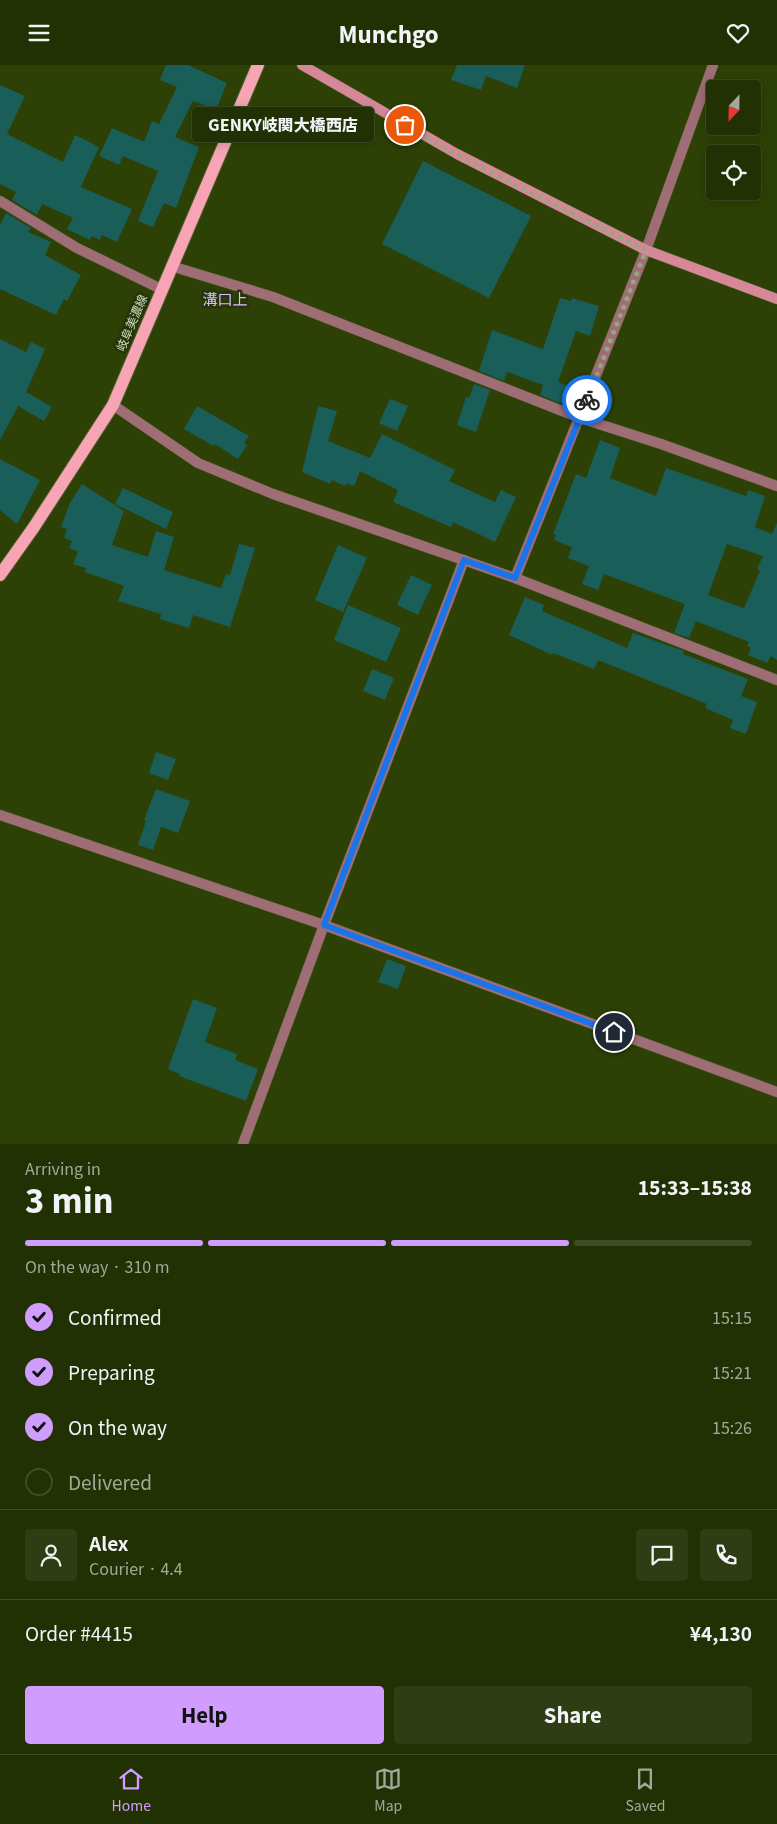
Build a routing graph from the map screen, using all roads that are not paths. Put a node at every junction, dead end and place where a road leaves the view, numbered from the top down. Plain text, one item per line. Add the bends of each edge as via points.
1 (258, 65) edge
2 (302, 65) edge
3 (713, 65) edge
4 (0, 201) edge
5 (646, 250) junction
6 (171, 266) junction
7 (162, 289) junction
8 (777, 299) edge
9 (113, 405) junction
10 (580, 418) junction
11 (777, 486) edge
12 (464, 560) junction
13 (0, 575) edge
14 (515, 578) junction
15 (777, 679) edge
16 (0, 815) edge
17 (324, 925) junction
18 (777, 1092) edge
19 (243, 1144) edge

1 - 6 main road, 岐阜美濃線
2 - 5 street via 457,155
3 - 5 street
4 - 7 street via 77,248
5 - 8 street
5 - 10 street
6 - 7 main road, 岐阜美濃線
6 - 10 street via 273,297
7 - 9 main road, 岐阜美濃線
9 - 12 street via 198,463 273,494
9 - 13 main road, 岐阜美濃線
10 - 11 street
10 - 14 street
12 - 14 street
12 - 17 street
14 - 15 street
16 - 17 street
17 - 18 street
17 - 19 street

